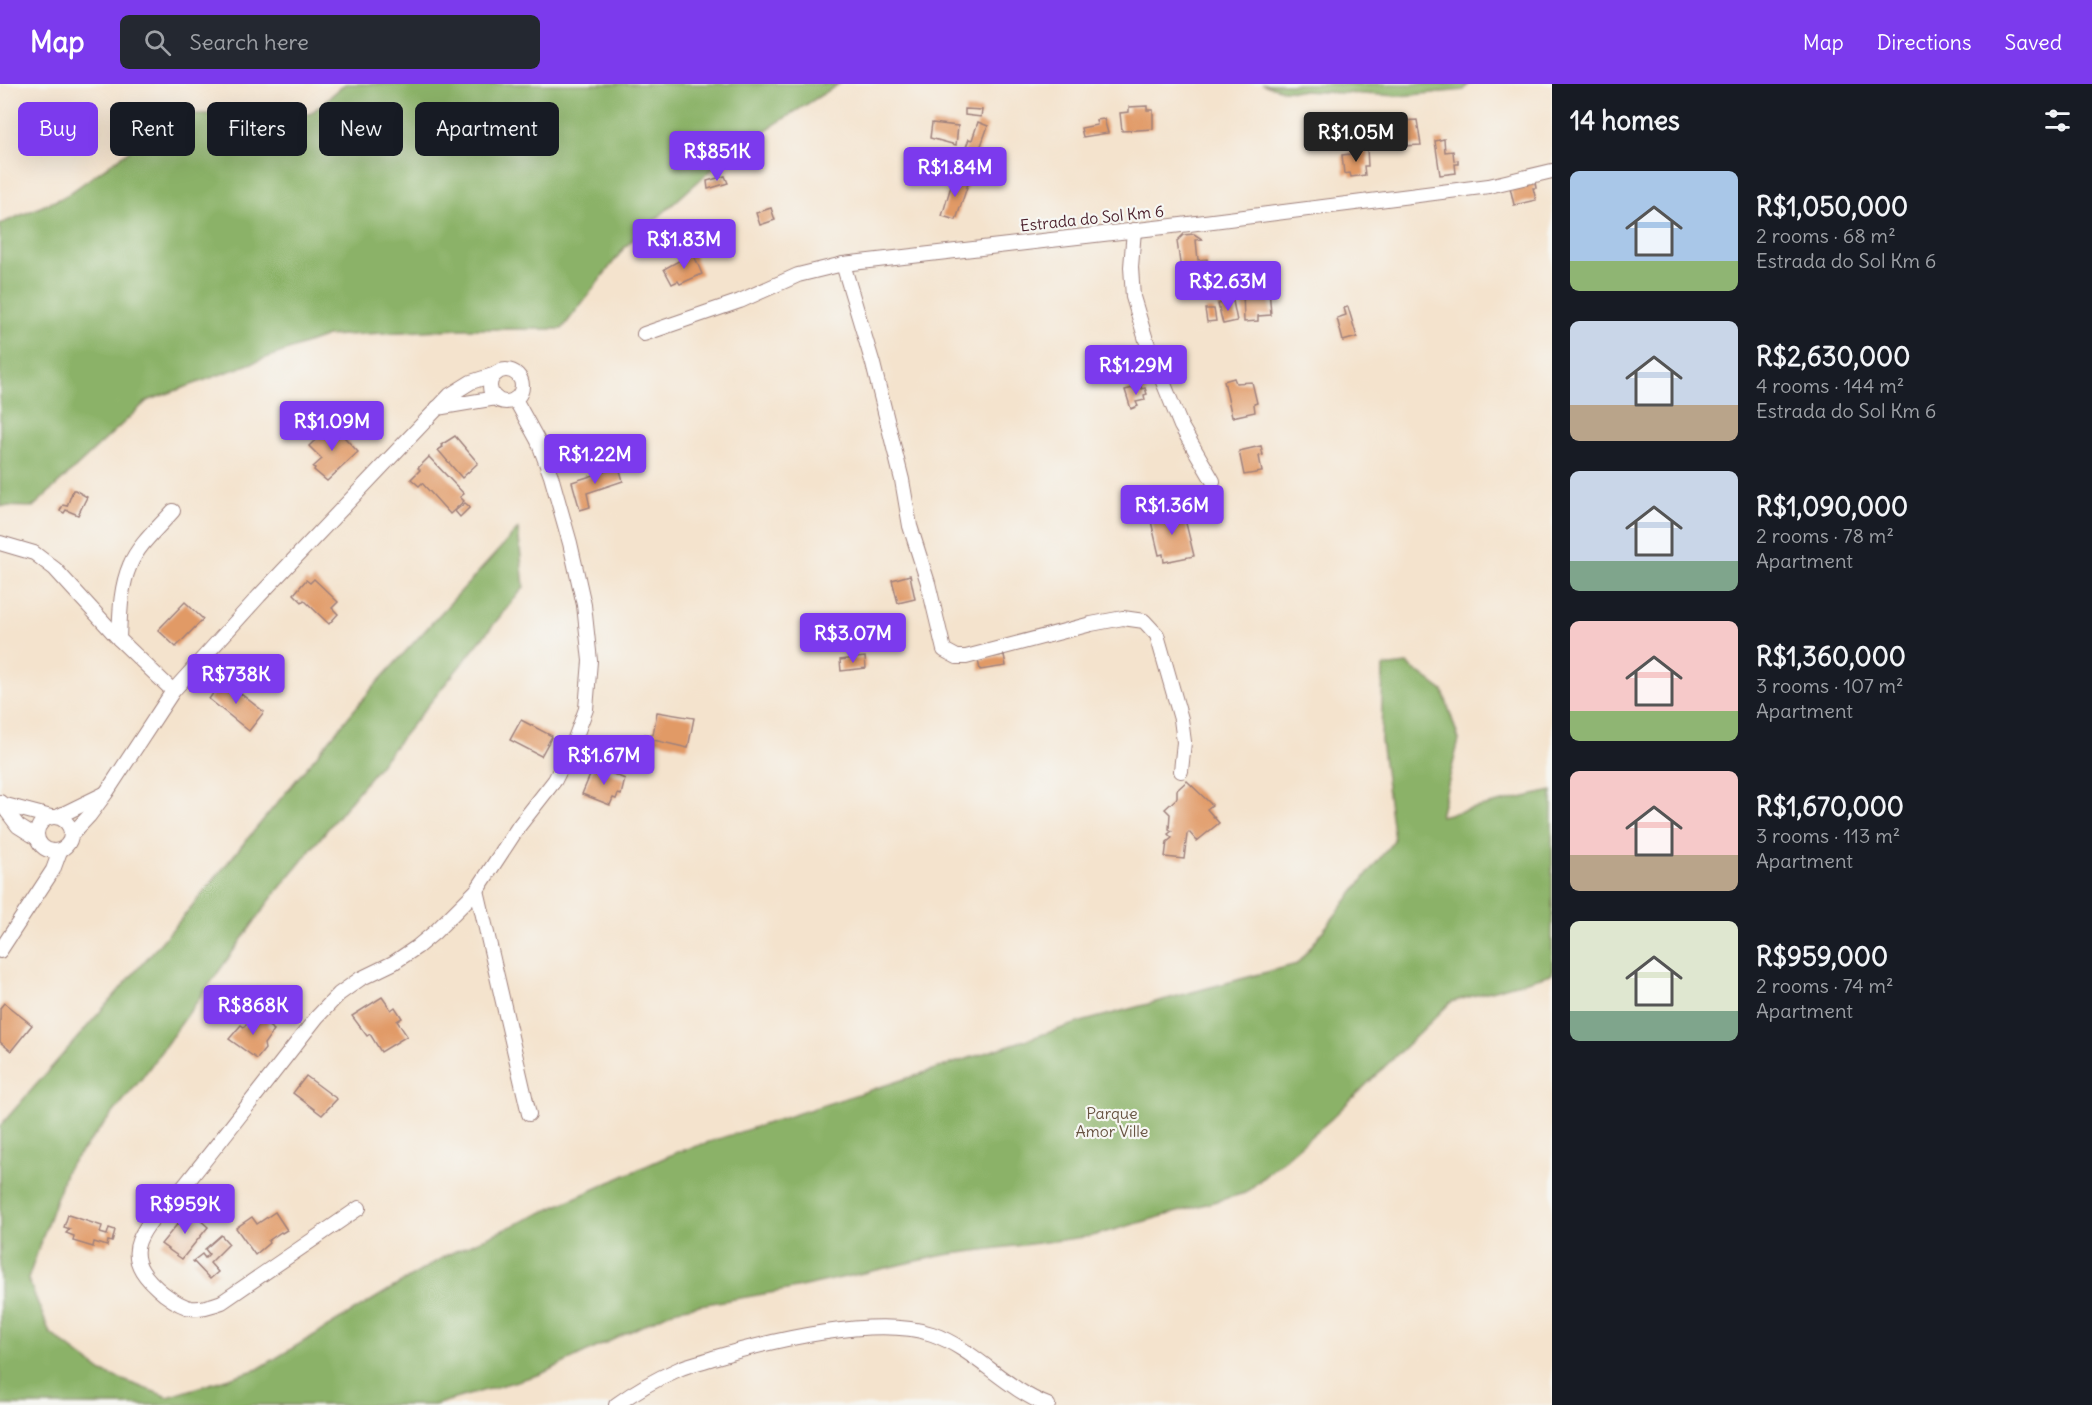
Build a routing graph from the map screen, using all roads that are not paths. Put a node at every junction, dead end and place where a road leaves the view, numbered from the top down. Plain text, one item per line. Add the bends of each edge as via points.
1 (1552, 171) edge
2 (1134, 230) junction
3 (843, 264) junction
4 (644, 334) dead end
5 (496, 374) junction
6 (496, 398) junction
7 (515, 399) junction
8 (437, 408) junction
9 (1213, 481) dead end
10 (173, 511) dead end
11 (0, 543) edge
12 (119, 639) junction
13 (174, 691) junction
14 (1181, 771) dead end
15 (106, 793) junction
16 (1, 803) edge
17 (54, 817) junction
18 (72, 834) junction
19 (39, 843) junction
20 (60, 851) junction
21 (48, 878) junction
22 (477, 890) junction
23 (0, 951) edge
24 (529, 1114) dead end
25 (359, 1208) dead end
26 (616, 1405) edge
27 (1048, 1405) edge

1 - 2 street, Estrada do Sol Km 6 via 1489,186
2 - 3 street, Estrada do Sol Km 6
2 - 9 street via 1133,297 1146,340 1181,426
3 - 4 street, Estrada do Sol Km 6 via 798,275 740,301
3 - 14 street via 873,364 910,526 944,650 966,657 1091,624 1123,618 1144,621 1157,635 1181,719
5 - 6 street via 490,386
5 - 7 street via 511,371 519,377 522,386
5 - 8 street via 461,388
6 - 7 street via 506,402
6 - 8 street
7 - 22 street via 538,441 551,476 584,605 590,661 586,709 573,744 555,780
8 - 13 street
10 - 12 street via 130,565
11 - 12 street via 34,553 55,569
12 - 13 street
13 - 15 street
15 - 17 street
15 - 18 street
16 - 17 street
16 - 19 street via 18,826
17 - 18 street via 65,820
17 - 19 street via 39,824
18 - 20 street
19 - 20 street via 51,851
19 - 21 street
20 - 21 street
21 - 23 street
22 - 24 street
22 - 25 street via 417,947 360,979 317,1017 190,1179 154,1217 138,1241 140,1269 152,1284 185,1308 204,1309 222,1302
26 - 27 street via 636,1390 681,1368 747,1347 813,1334 874,1328 932,1334

